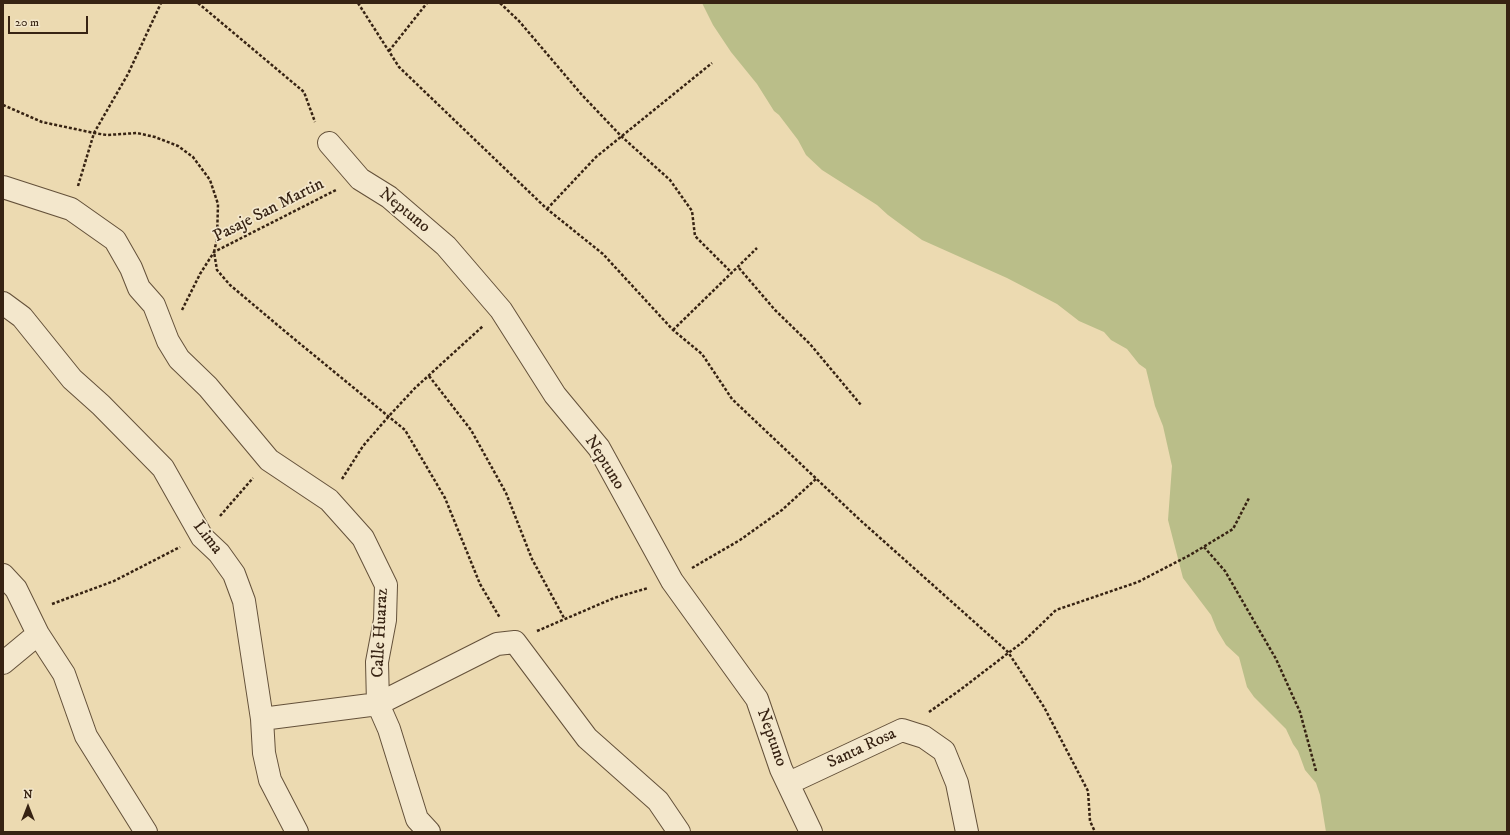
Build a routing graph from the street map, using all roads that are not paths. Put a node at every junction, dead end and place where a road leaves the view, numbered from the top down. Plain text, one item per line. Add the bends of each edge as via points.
1 (329, 143) road end
2 (3, 186) edge
3 (3, 303) edge
4 (3, 575) edge
5 (38, 634) junction
6 (3, 663) edge
7 (378, 704) junction
8 (262, 719) junction
9 (790, 783) junction
10 (146, 832) edge
11 (297, 832) edge
12 (429, 832) edge
13 (679, 832) edge
14 (811, 832) edge
15 (967, 832) edge

1 - 9 street, Neptuno via 360,179 389,197 446,246 501,310 555,395 599,448 672,581 757,698 781,769
2 - 7 street, Calle Huaraz via 71,209 115,240 131,268 138,288 154,305 168,342 179,359 208,387 269,460 328,500 363,538 386,585 385,620 377,662
3 - 8 street, Lima via 22,317 72,379 164,468 202,537 219,553 234,574 244,601
4 - 5 street via 16,589
5 - 6 street
5 - 10 street via 64,674 86,736
7 - 8 street
7 - 12 street, Calle Huaraz via 389,729 417,819
7 - 13 street via 498,644 515,642 587,738 658,801
8 - 11 street, Lima via 264,753 270,780
9 - 14 street, Neptuno
9 - 15 street, Santa Rosa via 902,730 924,737 944,751 957,783

